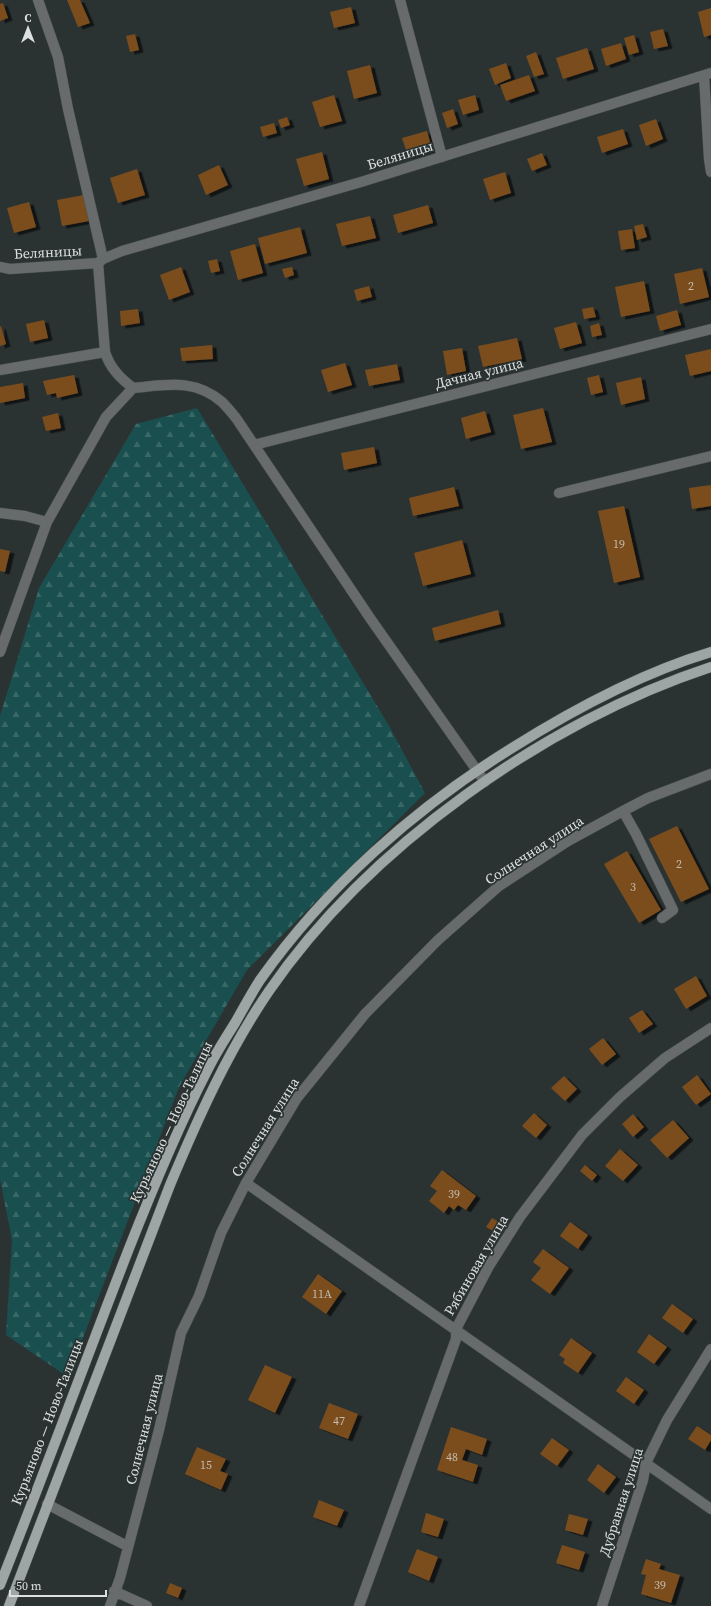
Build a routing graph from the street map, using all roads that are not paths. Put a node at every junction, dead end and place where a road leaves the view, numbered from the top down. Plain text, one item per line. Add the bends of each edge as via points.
1 (38, 0) edge
2 (400, 0) edge
3 (708, 74) edge
4 (442, 157) junction
5 (711, 172) edge
6 (100, 261) junction
7 (0, 267) edge
8 (711, 329) edge
9 (105, 352) junction
10 (0, 370) edge
11 (133, 388) junction
12 (254, 445) junction
13 (711, 456) edge
14 (559, 493) dead end
15 (0, 513) edge
16 (47, 522) junction
17 (0, 652) edge
18 (711, 652) edge
19 (711, 667) edge
20 (477, 770) junction
21 (711, 774) edge
22 (485, 782) junction
23 (623, 811) junction
24 (662, 918) dead end
25 (711, 1028) edge
26 (246, 1183) junction
27 (456, 1329) junction
28 (711, 1348) edge
29 (646, 1463) junction
30 (47, 1504) junction
31 (711, 1509) edge
32 (127, 1546) junction
33 (0, 1585) edge
34 (114, 1591) junction
35 (8, 1606) edge
36 (110, 1606) edge
37 (147, 1606) edge
38 (359, 1606) edge
39 (602, 1606) edge

1 - 6 street via 58,57
2 - 4 street
3 - 4 street, Беляницы
3 - 5 street
4 - 6 street, Беляницы via 122,251
6 - 7 street, Беляницы via 10,269
6 - 9 street, Беляницы
8 - 12 street, Дачная улица
9 - 10 street
9 - 11 street via 109,364 119,377
11 - 12 street via 179,384 208,393 222,402
11 - 16 street via 106,417
12 - 20 street via 370,618
13 - 14 street
15 - 16 street
16 - 17 street
18 - 20 main road, Курьяново — Ново-Талицы via 654,673 583,706 546,726
19 - 22 main road, Курьяново — Ново-Талицы via 660,686 590,718 553,738
20 - 22 street
20 - 33 main road, Курьяново — Ново-Талицы via 417,815 332,893 259,981 212,1062 156,1180
21 - 23 street, Солнечная улица via 648,798
22 - 30 main road, Курьяново — Ново-Талицы via 425,826 343,901 285,971 253,1017 222,1071 170,1184
23 - 24 street via 673,910
23 - 26 street, Солнечная улица via 568,841 499,886 438,940 365,1014 297,1098
25 - 27 street, Рябиновая улица via 665,1058 582,1134 520,1217 488,1266
26 - 27 street
26 - 32 street, Солнечная улица via 221,1233 199,1296 181,1333 159,1430
27 - 29 street
27 - 38 street, Рябиновая улица via 456,1339
28 - 29 street, Дубравная улица via 667,1420
29 - 31 street
29 - 39 street, Дубравная улица via 643,1480
30 - 32 street
30 - 35 main road, Курьяново — Ново-Талицы
32 - 34 street, Солнечная улица via 120,1578
34 - 36 street, Солнечная улица
34 - 37 street

